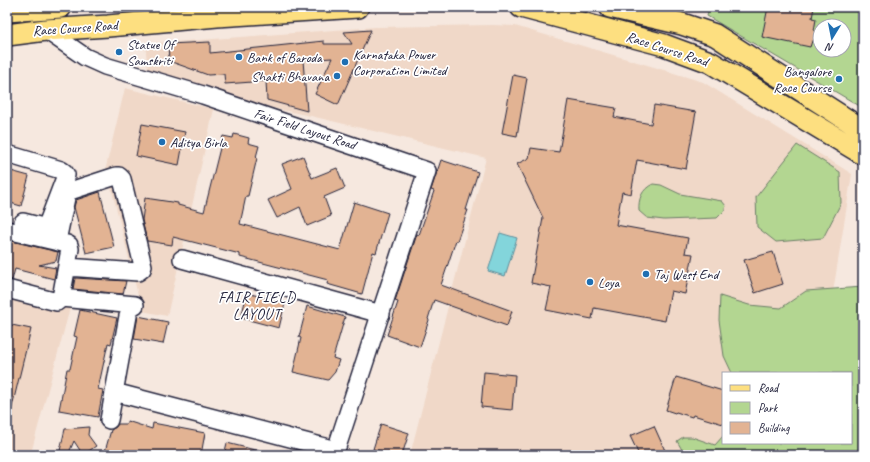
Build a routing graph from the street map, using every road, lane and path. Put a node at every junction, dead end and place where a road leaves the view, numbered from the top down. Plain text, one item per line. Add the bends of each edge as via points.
1 (61, 7) edge
2 (358, 7) edge
3 (521, 7) edge
4 (610, 7) edge
5 (35, 8) edge
6 (7, 11) edge
7 (46, 30) junction
8 (7, 34) edge
9 (863, 130) edge
10 (7, 154) edge
11 (863, 154) edge
12 (7, 218) edge
13 (7, 230) edge
14 (57, 241) junction
15 (182, 259) dead end
16 (66, 267) junction
17 (7, 289) edge
18 (61, 298) junction
19 (381, 314) junction
20 (114, 392) junction
21 (109, 420) dead end

1 - 5 main road, Race Course Road
2 - 7 main road, Race Course Road
3 - 11 main road, Race Course Road via 664,45 710,62
4 - 9 main road, Race Course Road via 682,24 715,35
5 - 6 main road, Race Course Road
7 - 8 main road, Race Course Road
7 - 19 street, Fair Field Layout Road via 85,57 105,66 210,97 427,171
10 - 12 street via 61,170 66,175 47,226
13 - 14 street
14 - 16 street via 69,246
14 - 16 street via 68,193 120,176 142,269 138,272
15 - 19 street
16 - 18 street
17 - 18 street via 54,302
18 - 20 street via 132,310
19 - 20 street, Fair Field Layout Road via 336,450
20 - 21 street

